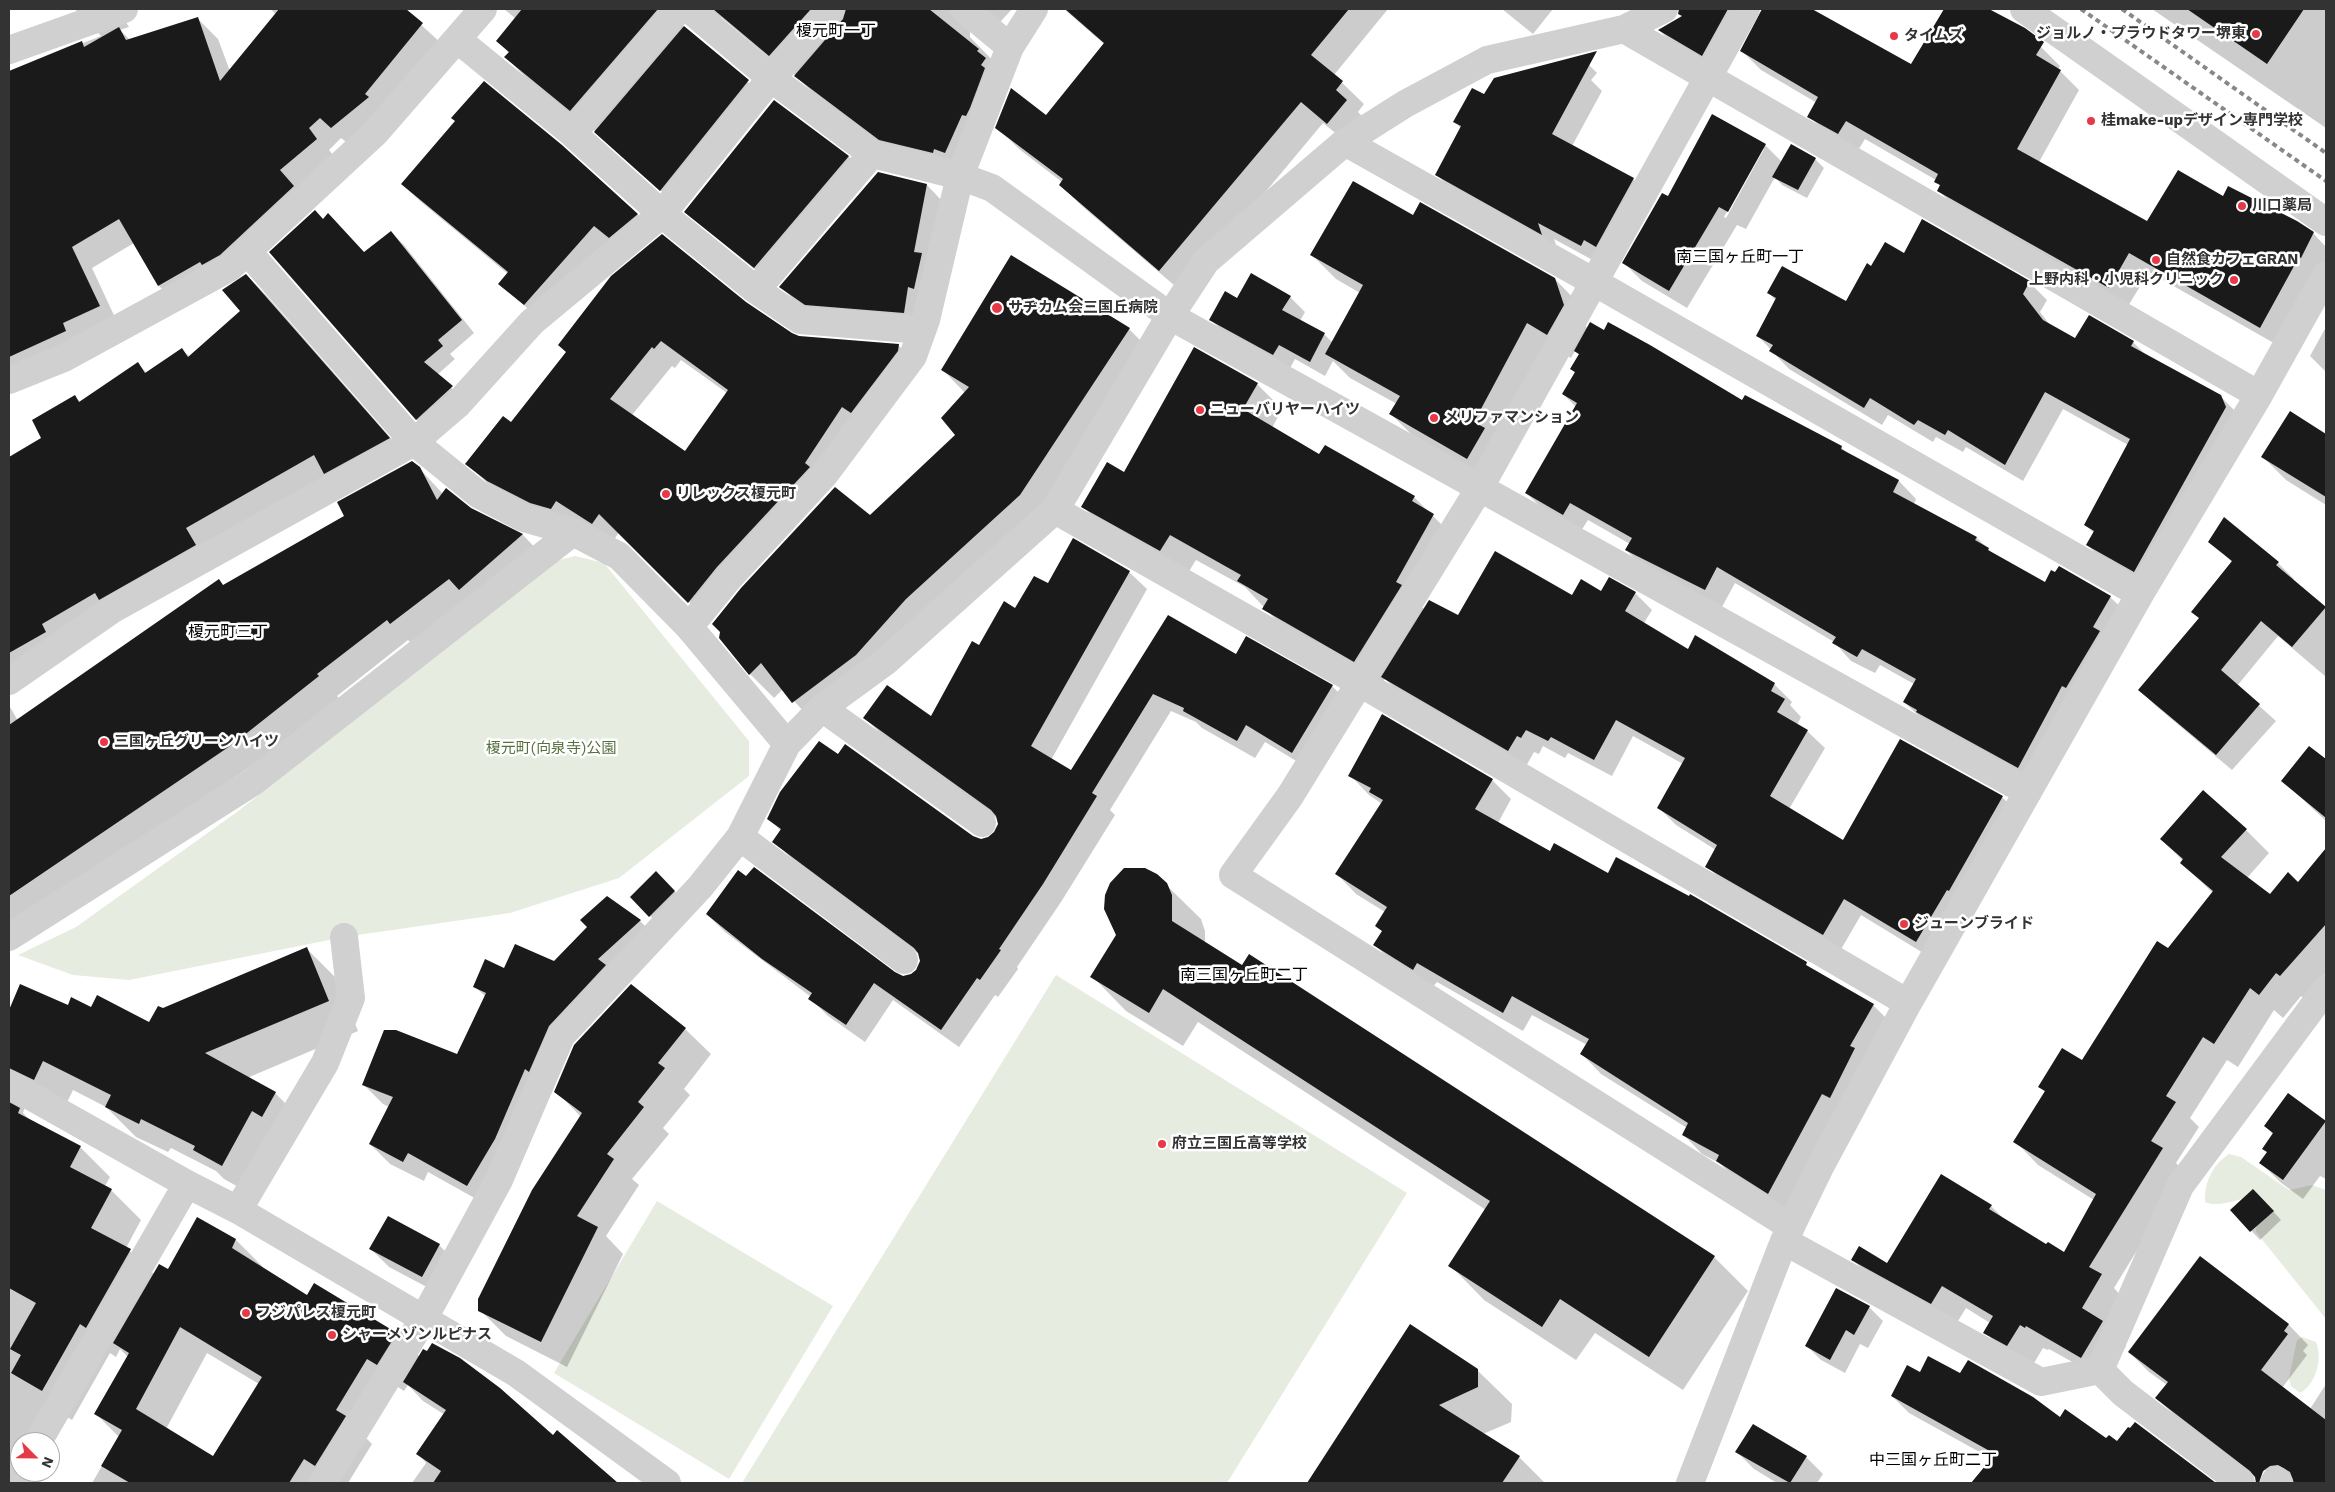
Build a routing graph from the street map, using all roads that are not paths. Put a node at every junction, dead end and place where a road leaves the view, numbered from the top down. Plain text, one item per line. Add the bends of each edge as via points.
1 (124, 9) edge
2 (483, 9) edge
3 (678, 9) edge
4 (689, 9) edge
5 (831, 9) edge
6 (964, 9) edge
7 (1034, 9) edge
8 (1664, 9) edge
9 (1746, 9) edge
10 (2024, 9) edge
11 (1624, 29) junction
12 (457, 39) junction
13 (1010, 47) junction
14 (9, 50) edge
15 (771, 78) junction
16 (1708, 79) junction
17 (572, 133) junction
18 (1345, 142) junction
19 (872, 154) junction
20 (960, 176) junction
21 (662, 214) junction
22 (2326, 222) edge
23 (247, 251) junction
24 (2326, 275) edge
25 (1594, 282) junction
26 (756, 290) junction
27 (1170, 316) junction
28 (922, 330) junction
29 (9, 380) edge
30 (2260, 395) junction
31 (414, 442) junction
32 (1479, 489) junction
33 (1055, 510) junction
34 (572, 532) junction
35 (2140, 594) junction
36 (689, 627) junction
37 (9, 682) edge
38 (1360, 683) junction
39 (822, 708) junction
40 (787, 744) junction
41 (2028, 792) junction
42 (982, 823) dead end
43 (740, 837) junction
44 (344, 937) dead end
45 (9, 938) edge
46 (904, 960) dead end
47 (2326, 989) edge
48 (1908, 1003) junction
49 (9, 1084) edge
50 (187, 1184) junction
51 (238, 1210) junction
52 (1788, 1234) junction
53 (424, 1318) junction
54 (2100, 1370) junction
55 (44, 1432) edge
56 (324, 1483) edge
57 (667, 1483) edge
58 (1690, 1483) edge
59 (2241, 1483) edge
60 (2274, 1483) edge
61 (2279, 1483) edge

1 - 14 street
2 - 12 street
3 - 17 street
4 - 15 street
5 - 15 street
6 - 13 street
7 - 13 street
8 - 11 street
9 - 16 street
10 - 22 street
11 - 16 street
11 - 18 street via 1487,60 1405,104
12 - 17 street
12 - 23 street via 375,133
13 - 20 street
15 - 19 street
15 - 21 street
16 - 25 street
16 - 30 street
17 - 21 street
18 - 25 street
18 - 27 street via 1206,261
19 - 20 street
19 - 26 street
20 - 27 street via 992,188
20 - 28 street
21 - 26 street
21 - 31 street via 532,322 457,405
23 - 29 street via 229,268 64,358
23 - 31 street
24 - 30 street
25 - 32 street
25 - 35 street
26 - 28 street via 800,320
27 - 32 street
27 - 33 street
28 - 36 street via 913,356 824,474
30 - 35 street
31 - 34 street via 478,494 524,518
31 - 37 street via 113,609
32 - 38 street
32 - 41 street
33 - 38 street
33 - 39 street via 885,662
34 - 36 street via 620,556
34 - 45 street via 253,782
35 - 41 street
36 - 40 street
38 - 48 street
38 - 52 street via 1290,796 1233,875
39 - 40 street
39 - 42 street
40 - 43 street
41 - 48 street
43 - 46 street
43 - 53 street via 700,887 561,1036 499,1180
44 - 51 street via 351,998 325,1063
47 - 54 street via 2180,1186
48 - 52 street
49 - 50 street
50 - 51 street
50 - 55 street
51 - 53 street
52 - 54 street via 2041,1382
52 - 58 street
53 - 56 street
53 - 57 street via 516,1373
54 - 59 street via 2123,1393
60 - 61 street via 2276,1480

